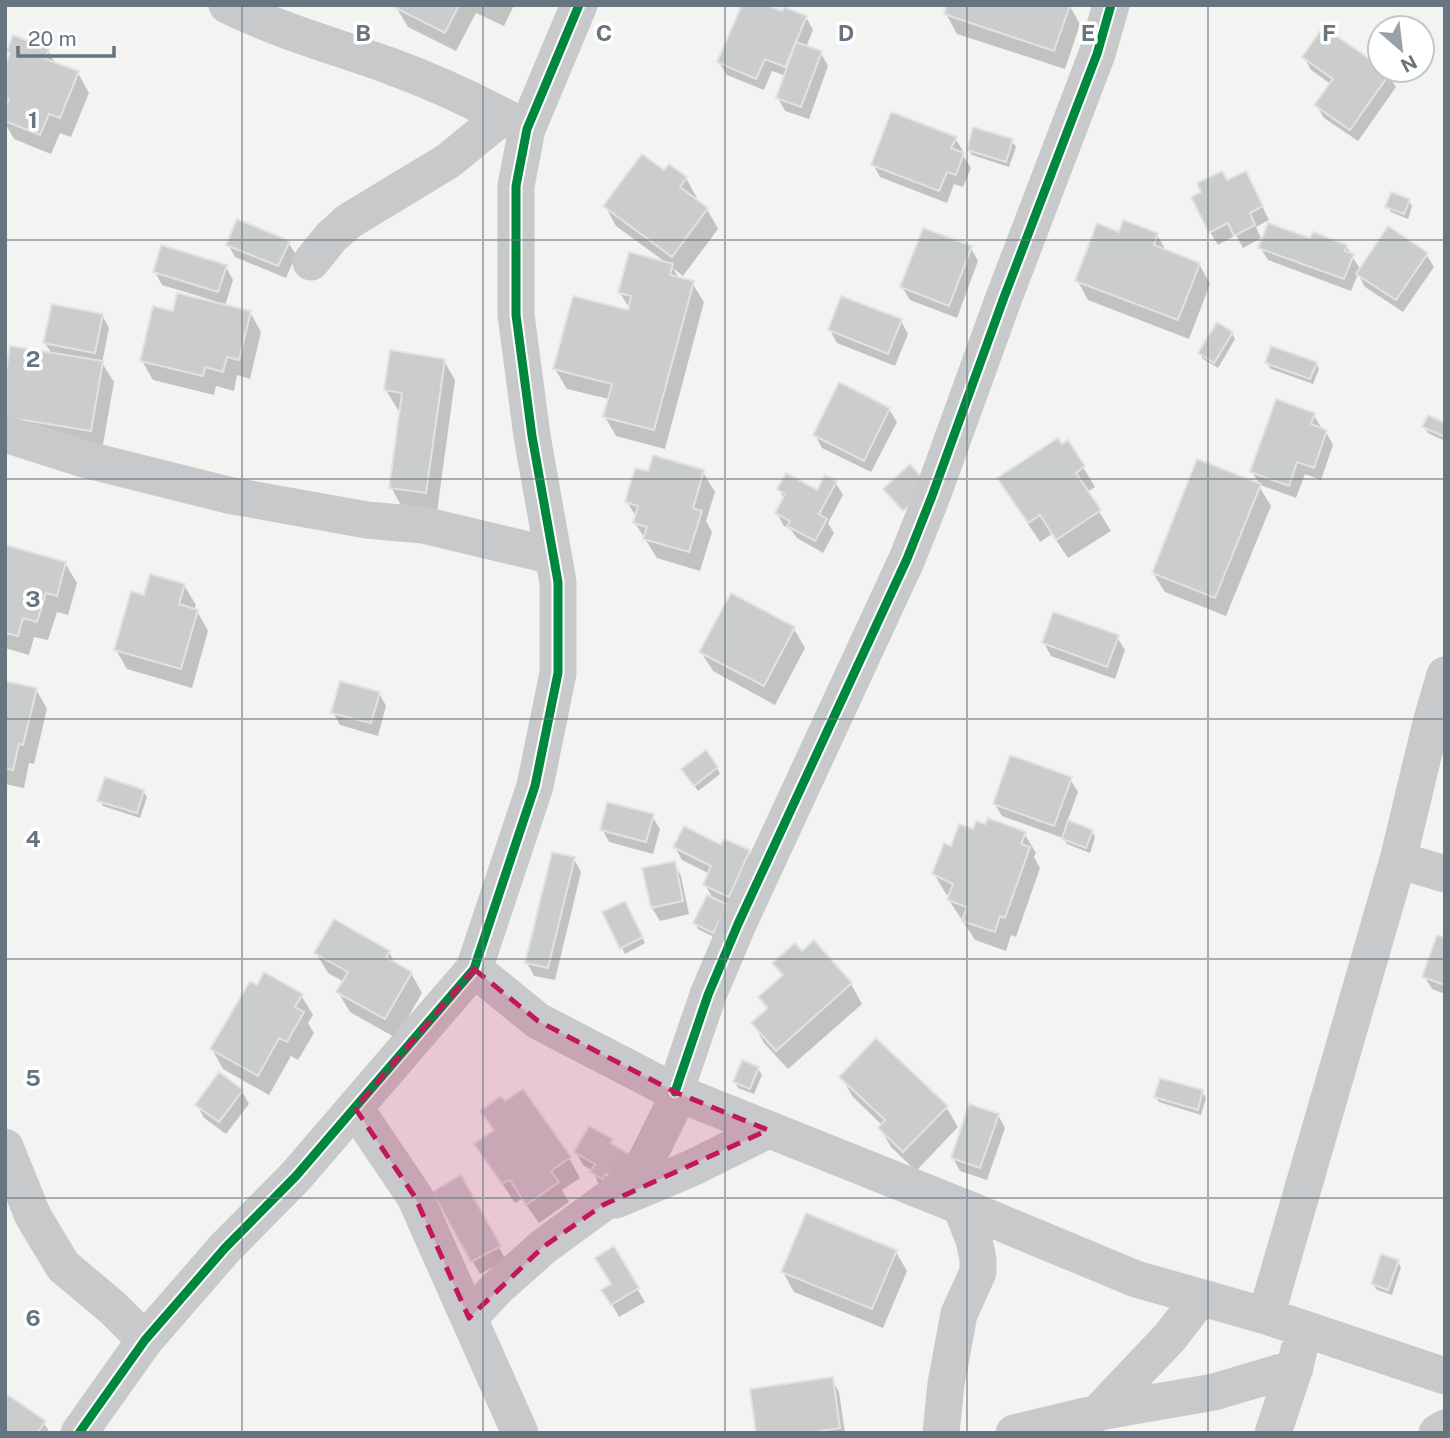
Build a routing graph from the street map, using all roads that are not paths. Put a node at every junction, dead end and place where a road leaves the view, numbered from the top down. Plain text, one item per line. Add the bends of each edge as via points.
1 (227, 5) edge
2 (579, 5) edge
3 (1111, 5) edge
4 (515, 122) junction
5 (311, 262) dead end
6 (5, 434) edge
7 (552, 556) junction
8 (1445, 675) edge
9 (1398, 860) junction
10 (1445, 874) edge
11 (474, 969) junction
12 (677, 1093) junction
13 (355, 1108) junction
14 (768, 1130) junction
15 (5, 1147) edge
16 (603, 1205) junction
17 (961, 1207) junction
18 (1200, 1297) junction
19 (1266, 1316) junction
20 (469, 1318) junction
21 (1303, 1329) junction
22 (145, 1340) junction
23 (1294, 1368) junction
24 (1445, 1376) edge
25 (1098, 1413) junction
26 (1445, 1428) edge
27 (79, 1433) edge
28 (520, 1433) edge
29 (941, 1433) edge
30 (1014, 1433) edge
31 (1273, 1433) edge
32 (1437, 1433) edge

1 - 4 street via 280,29 411,74
2 - 4 street
3 - 12 street via 907,559 738,924 708,995
4 - 5 street via 349,221
4 - 7 street via 516,315
6 - 7 street via 228,495 423,526
7 - 11 street via 558,582 559,640 549,724 535,786
8 - 9 street
9 - 10 street
9 - 19 street
11 - 12 street via 538,1020
11 - 13 street
12 - 14 street
12 - 16 street via 646,1161
13 - 20 street via 415,1198
13 - 22 street
14 - 16 street
14 - 17 street
15 - 22 street via 33,1216 63,1266
16 - 20 street via 543,1247
17 - 18 street via 1136,1279
17 - 29 street via 974,1240 978,1272 959,1314
18 - 19 street
18 - 25 street via 1170,1337
19 - 21 street
20 - 28 street
21 - 23 street
21 - 24 street
22 - 27 street
23 - 25 street via 1201,1395
23 - 31 street
25 - 30 street
26 - 32 street

